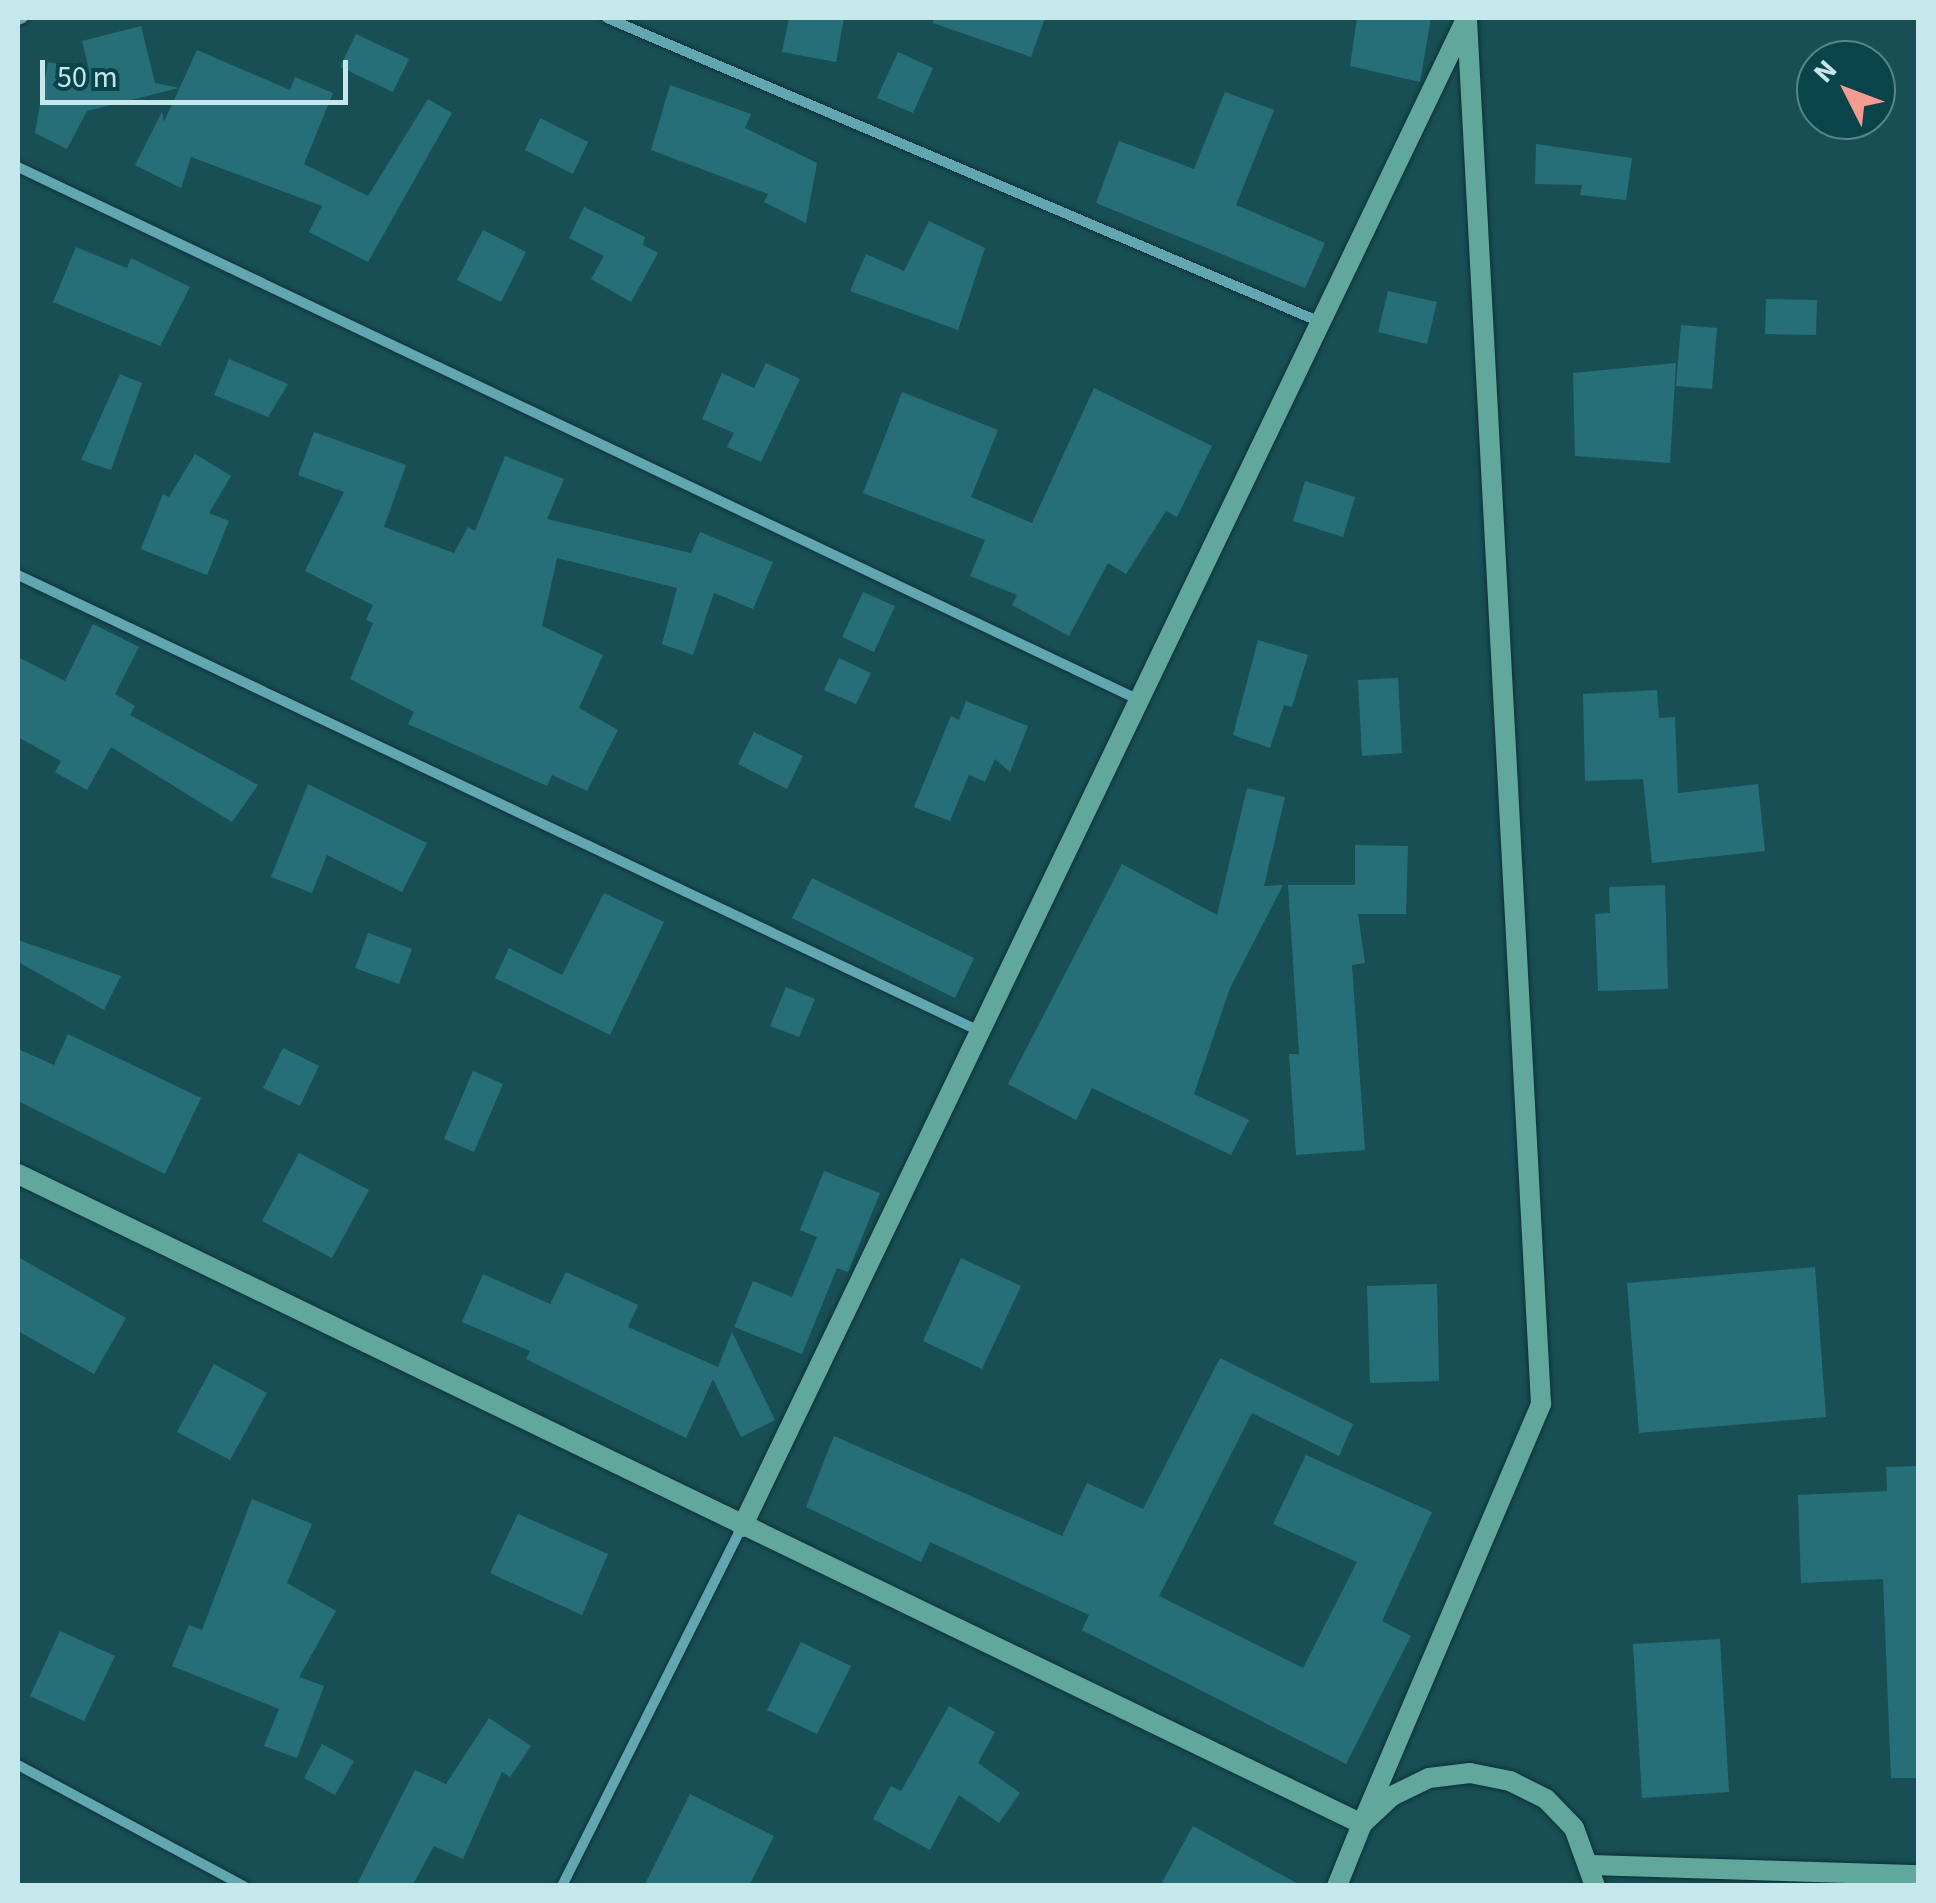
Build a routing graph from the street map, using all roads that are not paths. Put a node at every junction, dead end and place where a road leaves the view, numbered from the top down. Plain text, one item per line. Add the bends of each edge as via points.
1 (608, 18) edge
2 (1467, 18) edge
3 (18, 167) edge
4 (1321, 323) junction
5 (18, 576) edge
6 (1136, 698) junction
7 (979, 1031) junction
8 (18, 1174) edge
9 (742, 1527) junction
10 (18, 1765) edge
11 (1362, 1824) junction
12 (1594, 1875) edge
13 (1918, 1875) edge
14 (244, 1886) edge
15 (562, 1886) edge
16 (1337, 1886) edge

1 - 4 street
2 - 4 street
2 - 11 street via 1540,1404
3 - 6 street
4 - 6 street
5 - 7 street
6 - 7 street
7 - 9 street
8 - 9 street
9 - 11 street
9 - 15 street
10 - 14 street
11 - 12 street via 1429,1778 1470,1773 1510,1780 1546,1800 1574,1828
11 - 16 street
12 - 13 street

